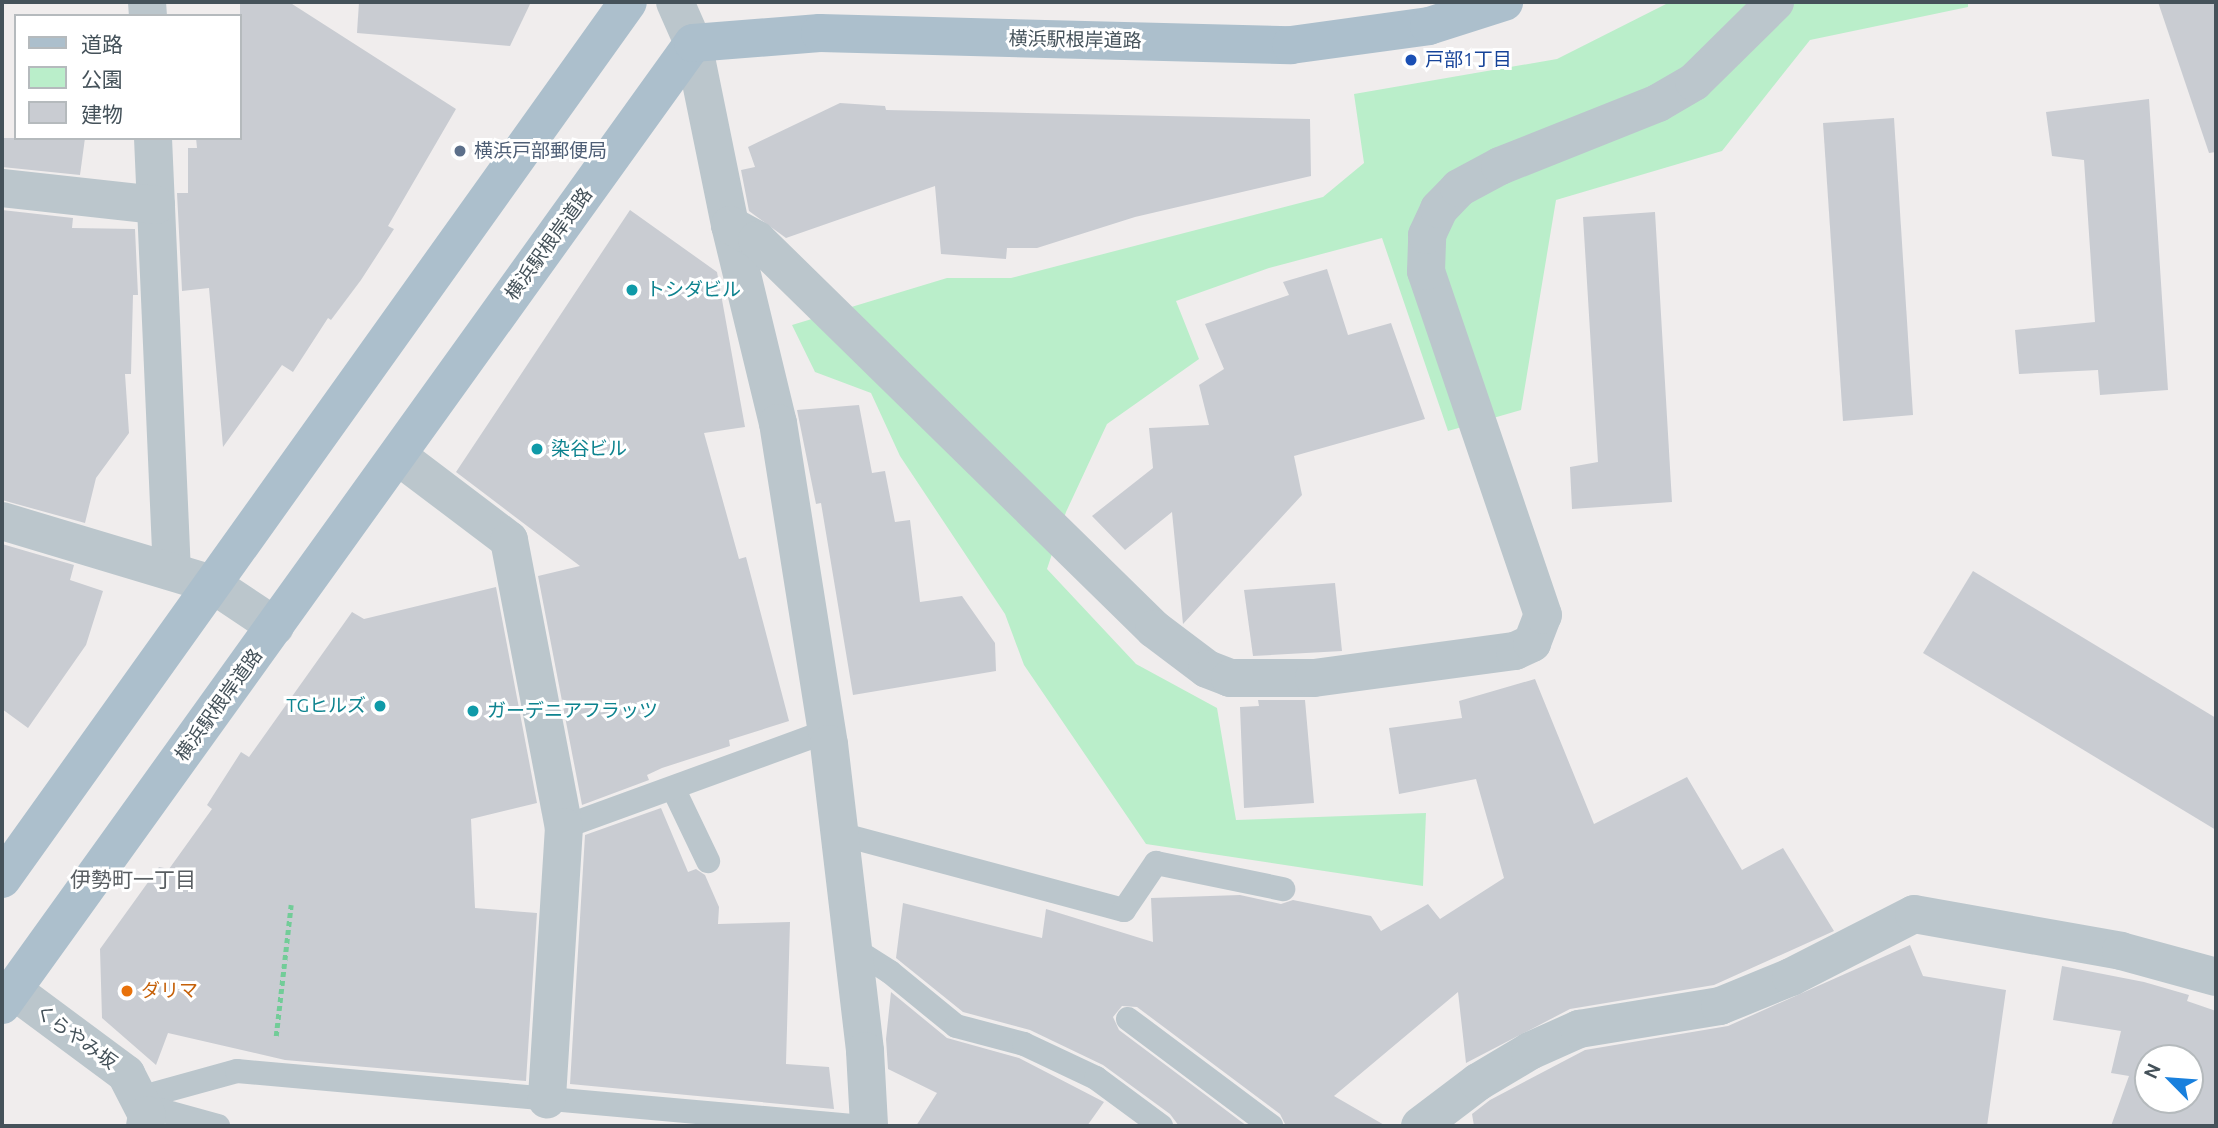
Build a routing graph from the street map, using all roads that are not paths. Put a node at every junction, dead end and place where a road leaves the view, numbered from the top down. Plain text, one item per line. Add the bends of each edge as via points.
1 (628, 2) edge
2 (675, 2) edge
3 (1504, 2) edge
4 (1775, 2) edge
5 (693, 43) junction
6 (153, 140) edge
7 (2, 188) edge
8 (156, 205) junction
9 (730, 225) junction
10 (398, 456) junction
11 (2, 521) edge
12 (172, 571) junction
13 (212, 584) junction
14 (275, 626) junction
15 (828, 731) junction
16 (674, 790) junction
17 (564, 827) junction
18 (840, 834) junction
19 (708, 861) dead end
20 (2, 879) edge
21 (1283, 889) dead end
22 (854, 949) junction
23 (2216, 977) edge
24 (7, 998) edge
25 (1129, 1019) dead end
26 (547, 1099) junction
27 (142, 1110) edge
28 (218, 1126) edge
29 (853, 1126) edge
30 (869, 1126) edge
31 (1161, 1126) edge
32 (1271, 1126) edge
33 (1420, 1126) edge

1 - 13 main road
2 - 5 street
3 - 5 main road, 横浜駅根岸道路 via 1429,26 1291,46 820,33
4 - 9 street via 1694,82 1658,103 1510,162 1459,188 1439,209 1427,236 1426,271 1542,615 1532,643 1515,651 1314,678 1230,678 1207,669 1154,629 757,240
5 - 9 street
5 - 10 main road, 横浜駅根岸道路
6 - 8 street
7 - 8 street
8 - 12 street
9 - 15 street via 778,423
10 - 14 main road, 横浜駅根岸道路
10 - 17 street via 509,540
11 - 12 street
12 - 13 street
13 - 14 street
13 - 20 main road
14 - 24 main road, 横浜駅根岸道路
15 - 16 lane
15 - 18 street
16 - 17 lane
16 - 19 lane
17 - 26 street
18 - 21 lane via 1124,910 1156,863
18 - 22 street
22 - 30 street
22 - 31 lane via 956,1026 1024,1044 1096,1078
23 - 33 street via 2121,951 1914,914 1791,977 1720,1006 1579,1029 1478,1082
24 - 27 street, くらやみ坂 via 126,1074
25 - 32 lane
26 - 27 lane via 237,1071
26 - 29 lane
27 - 28 lane

